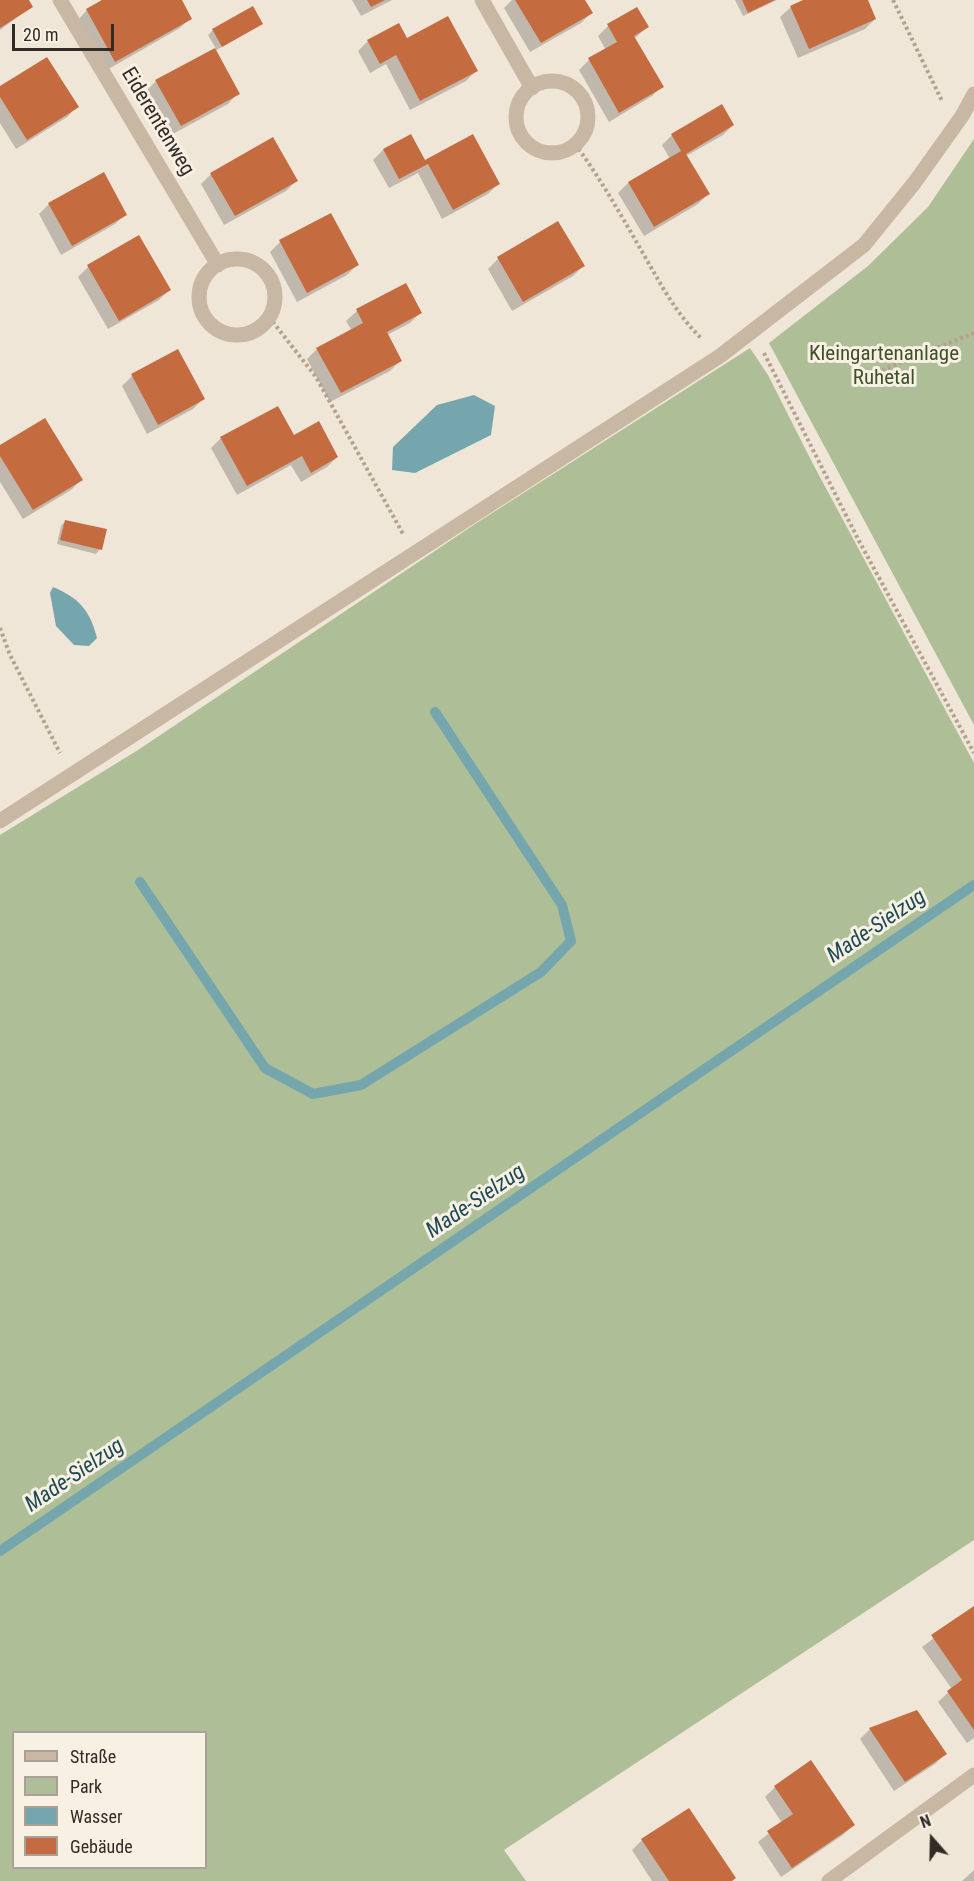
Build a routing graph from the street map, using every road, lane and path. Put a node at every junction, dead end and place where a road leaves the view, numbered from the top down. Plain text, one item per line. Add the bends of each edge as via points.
1 (60, 0) edge
2 (482, 0) edge
3 (893, 0) edge
4 (532, 88) junction
5 (974, 94) edge
6 (962, 116) junction
7 (575, 144) junction
8 (218, 265) junction
9 (269, 317) junction
10 (753, 331) junction
11 (974, 333) edge
12 (720, 356) junction
13 (860, 379) dead end
14 (414, 552) junction
15 (0, 628) edge
16 (974, 753) edge
17 (71, 774) junction
18 (0, 821) edge
19 (974, 1776) edge
20 (830, 1881) edge

1 - 8 street, Eiderentenweg
2 - 4 street
3 - 6 path via 941,101
4 - 7 street via 543,82 555,82 577,92 588,114 587,126
4 - 7 street via 518,105 518,128 523,138 531,146 552,153
5 - 6 street
6 - 10 street via 864,245
7 - 12 path via 686,324
8 - 9 street via 233,259 246,260 266,272 275,294
8 - 9 street via 204,279 199,291 200,304 213,327 238,335 256,329
9 - 14 path via 316,376
10 - 12 street
10 - 16 path via 831,489
11 - 13 path
12 - 14 street
14 - 17 street
15 - 17 path
17 - 18 street
19 - 20 street

